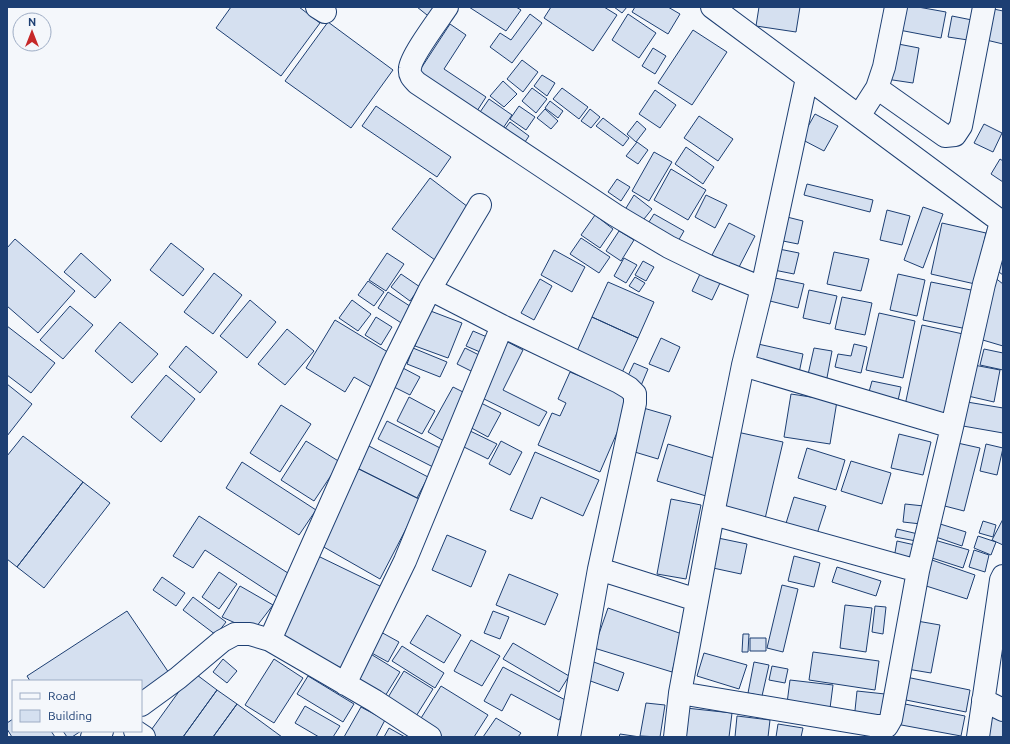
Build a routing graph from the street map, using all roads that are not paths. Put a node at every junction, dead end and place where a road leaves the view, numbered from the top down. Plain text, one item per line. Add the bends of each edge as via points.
1 (447, 7) edge
2 (712, 7) edge
3 (896, 7) edge
4 (984, 7) edge
5 (807, 78) junction
6 (877, 88) junction
7 (859, 116) junction
8 (480, 205) dead end
9 (1002, 222) edge
10 (762, 288) junction
11 (430, 289) junction
12 (502, 326) junction
13 (743, 365) junction
14 (952, 427) junction
15 (713, 514) junction
16 (599, 569) junction
17 (918, 572) junction
18 (1003, 576) edge
19 (697, 600) junction
20 (270, 640) junction
21 (345, 684) junction
22 (680, 693) junction
23 (983, 700) junction
24 (142, 704) edge
25 (1003, 710) edge
26 (430, 737) edge
27 (569, 737) edge
28 (675, 737) edge
29 (978, 737) edge

1 - 10 street via 413,57 410,76 417,84 615,215 710,267
2 - 5 street
3 - 6 street via 884,67
4 - 6 street via 961,126 955,135 945,136
5 - 7 street
5 - 10 street
6 - 7 street
7 - 9 street
8 - 11 street
9 - 14 street via 980,299
10 - 13 street
11 - 12 street
11 - 20 street via 394,362
12 - 16 street via 619,382 636,394
12 - 21 street via 405,561
13 - 14 street
13 - 15 street
14 - 17 street
15 - 17 street
15 - 19 street
16 - 19 street
16 - 27 street
17 - 22 street via 891,719 887,726
18 - 23 street
19 - 22 street
20 - 21 street
20 - 24 street via 250,634 235,634 222,641
21 - 26 street
22 - 28 street
23 - 25 street
23 - 29 street

